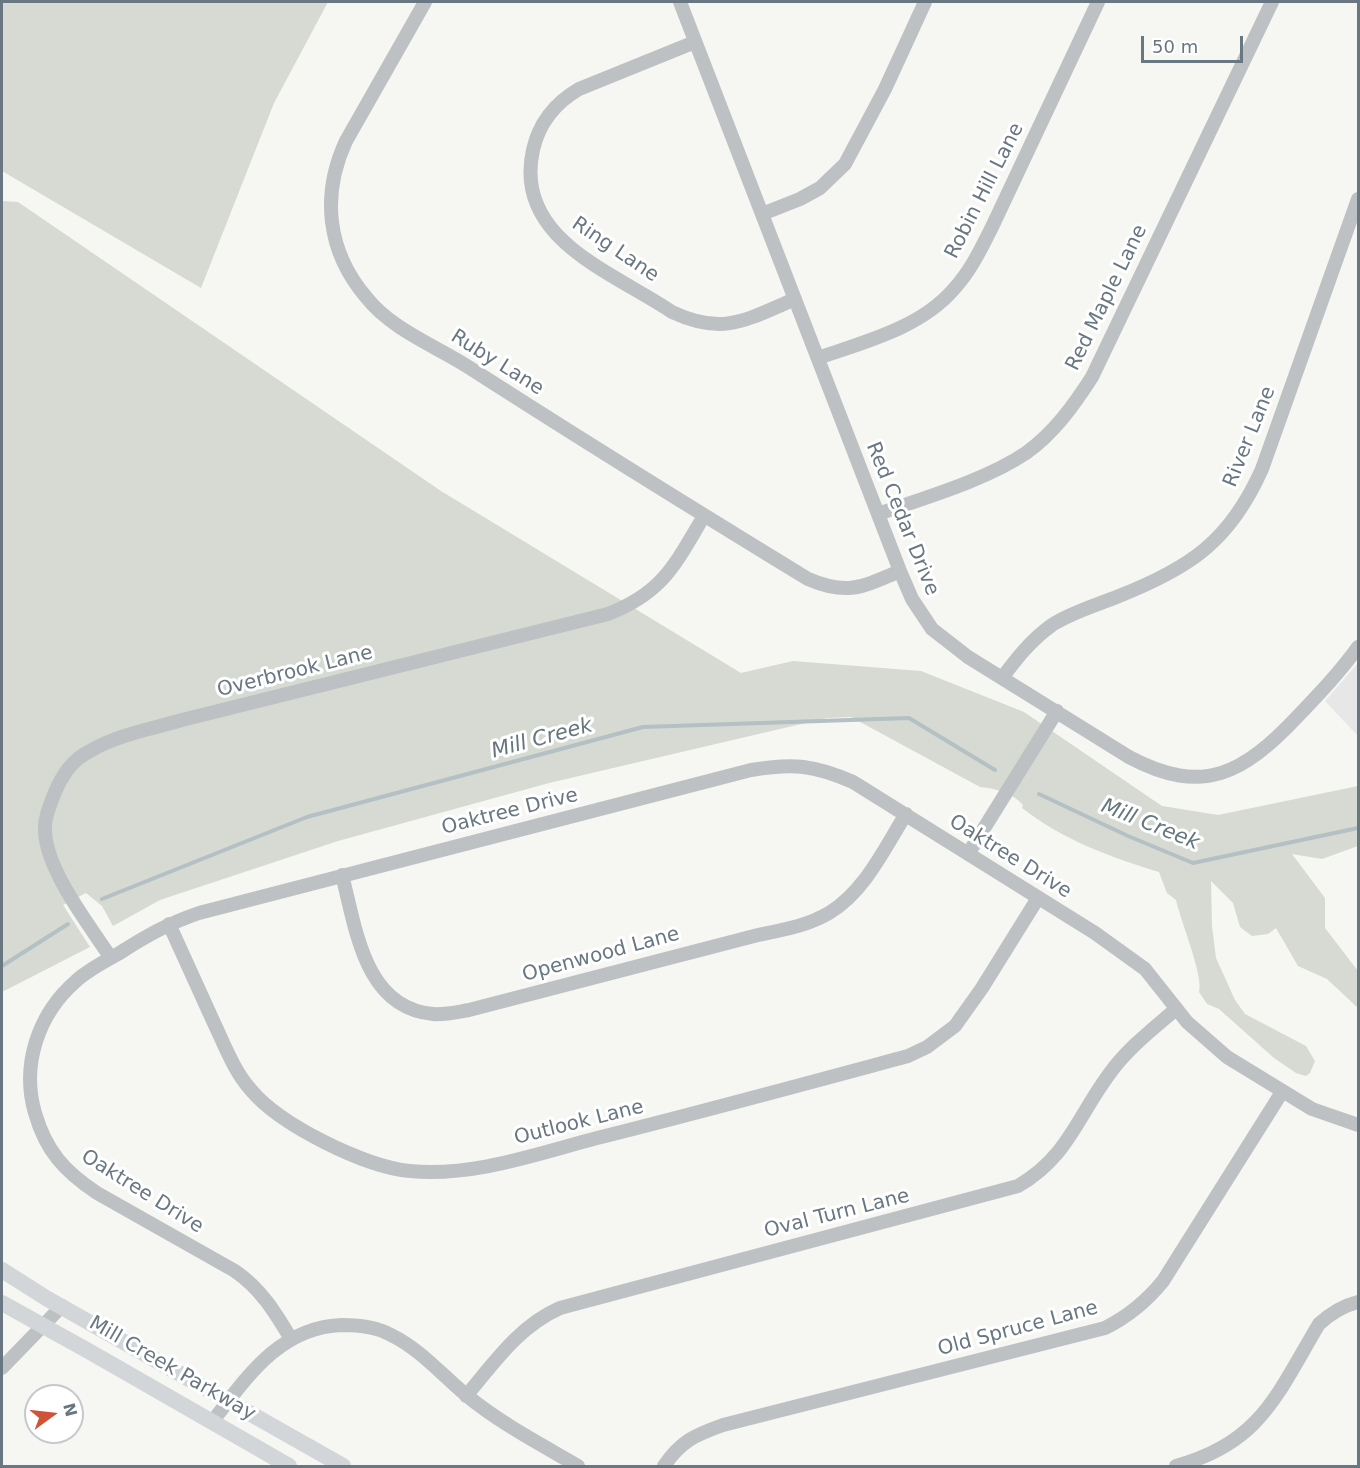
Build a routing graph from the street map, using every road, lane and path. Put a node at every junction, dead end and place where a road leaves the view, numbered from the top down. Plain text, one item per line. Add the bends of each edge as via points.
1 (425, 2) edge
2 (680, 2) edge
3 (925, 2) edge
4 (1098, 2) edge
5 (1272, 2) edge
6 (695, 42) junction
7 (1359, 199) edge
8 (762, 214) junction
9 (795, 299) junction
10 (818, 358) junction
11 (878, 514) junction
12 (704, 516) junction
13 (900, 571) junction
14 (1359, 647) edge
15 (1002, 678) junction
16 (1057, 711) junction
17 (906, 814) junction
18 (968, 854) junction
19 (342, 875) junction
20 (1038, 898) junction
21 (169, 924) junction
22 (111, 958) junction
23 (1176, 1009) junction
24 (1282, 1092) junction
25 (1359, 1125) edge
26 (2, 1270) edge
27 (1359, 1302) edge
28 (2, 1303) edge
29 (62, 1306) junction
30 (42, 1326) junction
31 (291, 1339) junction
32 (2, 1368) edge
33 (466, 1396) junction
34 (229, 1401) junction
35 (212, 1422) junction
36 (289, 1467) edge
37 (343, 1467) edge
38 (578, 1467) edge
39 (664, 1467) edge
40 (1176, 1467) edge

1 - 12 street, Ruby Lane via 338,157 332,181 331,222 353,279 380,312 401,327
2 - 6 street, Red Cedar Drive
3 - 8 street via 845,164 820,188
4 - 10 street, Robin Hill Lane via 975,261 953,290 907,323
5 - 11 street, Red Maple Lane via 1092,377 1078,398 1043,439 1005,465
6 - 8 street, Red Cedar Drive
6 - 9 street, Ring Lane via 563,99 546,118 531,158 532,191 540,213 567,246 688,320 724,325
7 - 15 street, River Lane via 1262,470 1240,511 1203,552 1176,571 1054,624 1036,637
8 - 9 street, Red Cedar Drive
9 - 10 street, Red Cedar Drive
10 - 11 street, Red Cedar Drive
11 - 13 street, Red Cedar Drive
12 - 13 street, Ruby Lane via 825,586 854,589
12 - 22 street, Overbrook Lane via 661,583 627,607 171,723 115,739 78,758 60,781 50,803 45,831 47,849 57,873
13 - 15 street, Red Cedar Drive via 912,599 932,629
14 - 16 street, Red Cedar Drive via 1273,742 1238,768 1223,773 1182,777 1150,768
15 - 16 street, Red Cedar Drive
16 - 18 street
17 - 18 street, Oaktree Drive
17 - 19 street, Oaktree Drive via 853,782 828,772 776,766
17 - 19 street, Openwood Lane via 857,889 844,903 819,917 793,927 444,1014 409,1008 376,981 368,968
18 - 20 street, Oaktree Drive
19 - 21 street, Oaktree Drive
20 - 21 street, Outlook Lane via 955,1026 908,1056 487,1166 446,1172 410,1172 357,1157 268,1107 247,1086 229,1056
20 - 23 street, Oaktree Drive via 1130,956 1155,979
21 - 22 street, Oaktree Drive
22 - 31 street, Oaktree Drive via 75,981 53,1005 35,1042 30,1093 44,1140 76,1179 249,1280
23 - 24 street, Oaktree Drive via 1227,1057
23 - 33 street, Oval Turn Lane via 1110,1072 1060,1152 1018,1186 560,1308 514,1339
24 - 25 street, Oaktree Drive via 1312,1109
24 - 39 street, Old Spruce Lane via 1163,1281 1122,1319 1105,1328 723,1425 686,1440
26 - 29 main road, Mill Creek Parkway
27 - 40 street via 1332,1313 1319,1324 1265,1413 1251,1429 1216,1453
28 - 30 main road, Mill Creek Parkway
29 - 30 street
29 - 34 main road, Mill Creek Parkway
30 - 32 street
30 - 35 main road, Mill Creek Parkway
31 - 33 street via 330,1325 374,1328 411,1347
31 - 34 street via 263,1359
33 - 38 street
34 - 35 street
34 - 37 main road, Mill Creek Parkway
35 - 36 main road, Mill Creek Parkway

